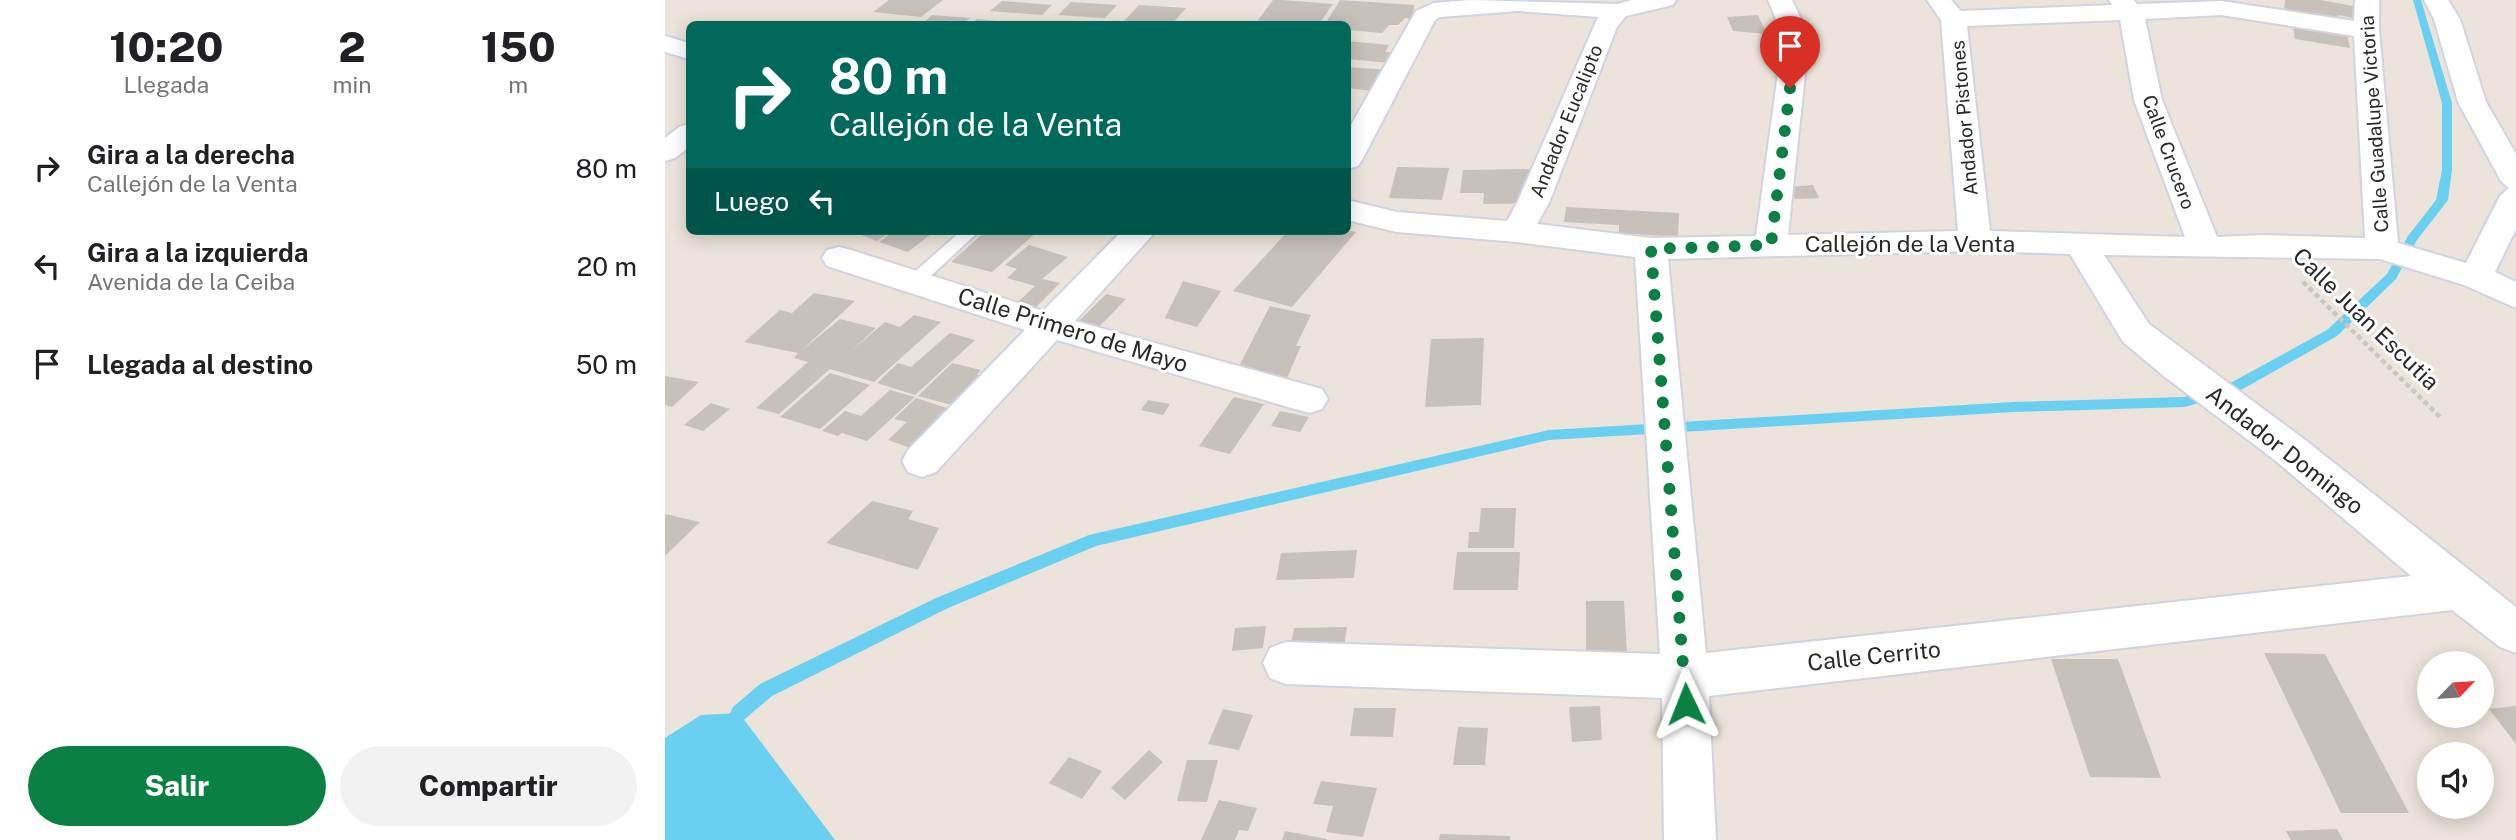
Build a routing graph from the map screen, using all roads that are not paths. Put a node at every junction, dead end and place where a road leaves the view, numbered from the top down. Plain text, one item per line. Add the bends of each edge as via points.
1 (1664, 0) edge
2 (1780, 0) edge
3 (2367, 0) edge
4 (2436, 0) edge
5 (2126, 6) edge
6 (1617, 10) junction
7 (1947, 10) edge
8 (2366, 30) junction
9 (665, 44) edge
10 (686, 50) edge
11 (686, 135) edge
12 (665, 152) edge
13 (1351, 153) edge
14 (2516, 181) edge
15 (2516, 196) edge
16 (1351, 211) edge
17 (1517, 232) junction
18 (967, 235) edge
19 (1136, 235) edge
20 (1975, 241) junction
21 (1771, 245) junction
22 (2081, 245) junction
23 (2205, 248) junction
24 (1651, 249) junction
25 (2388, 250) junction
26 (839, 258) dead end
27 (2476, 277) junction
28 (914, 282) junction
29 (2516, 296) edge
30 (1050, 326) junction
31 (1309, 399) dead end
32 (922, 461) dead end
33 (2459, 590) junction
34 (2516, 633) edge
35 (1286, 663) dead end
36 (1685, 677) junction
37 (1690, 840) edge

1 - 6 street
2 - 21 street via 1795,36
3 - 8 street, Calle Guadalupe Victoria
4 - 14 street via 2447,19 2472,102
5 - 7 street
5 - 8 street via 2221,8
5 - 23 street, Calle Crucero via 2148,100
6 - 13 street via 1518,4 1434,10 1425,16
6 - 17 street, Andador Eucalipto via 1605,24
7 - 20 street, Andador Pistones
8 - 25 street, Calle Guadalupe Victoria
9 - 10 street
11 - 12 street
15 - 27 street
16 - 17 street, Callejón de la Venta via 1397,222
17 - 24 street, Callejón de la Venta
18 - 28 lane
19 - 30 street
20 - 21 street, Callejón de la Venta
20 - 22 street, Callejón de la Venta
21 - 24 street, Callejón de la Venta
22 - 23 street, Callejón de la Venta
22 - 33 street, Andador Domingo via 2136,333 2241,412
23 - 25 street, Callejón de la Venta via 2265,245
24 - 36 street
25 - 27 street, Callejón de la Venta
26 - 28 street, Calle Primero de Mayo
27 - 29 street, Callejón de la Venta
28 - 30 street, Calle Primero de Mayo
30 - 31 street, Calle Primero de Mayo
30 - 32 street
33 - 34 street, Andador Domingo
33 - 36 street, Calle Cerrito
35 - 36 street, Calle Cerrito
36 - 37 street

